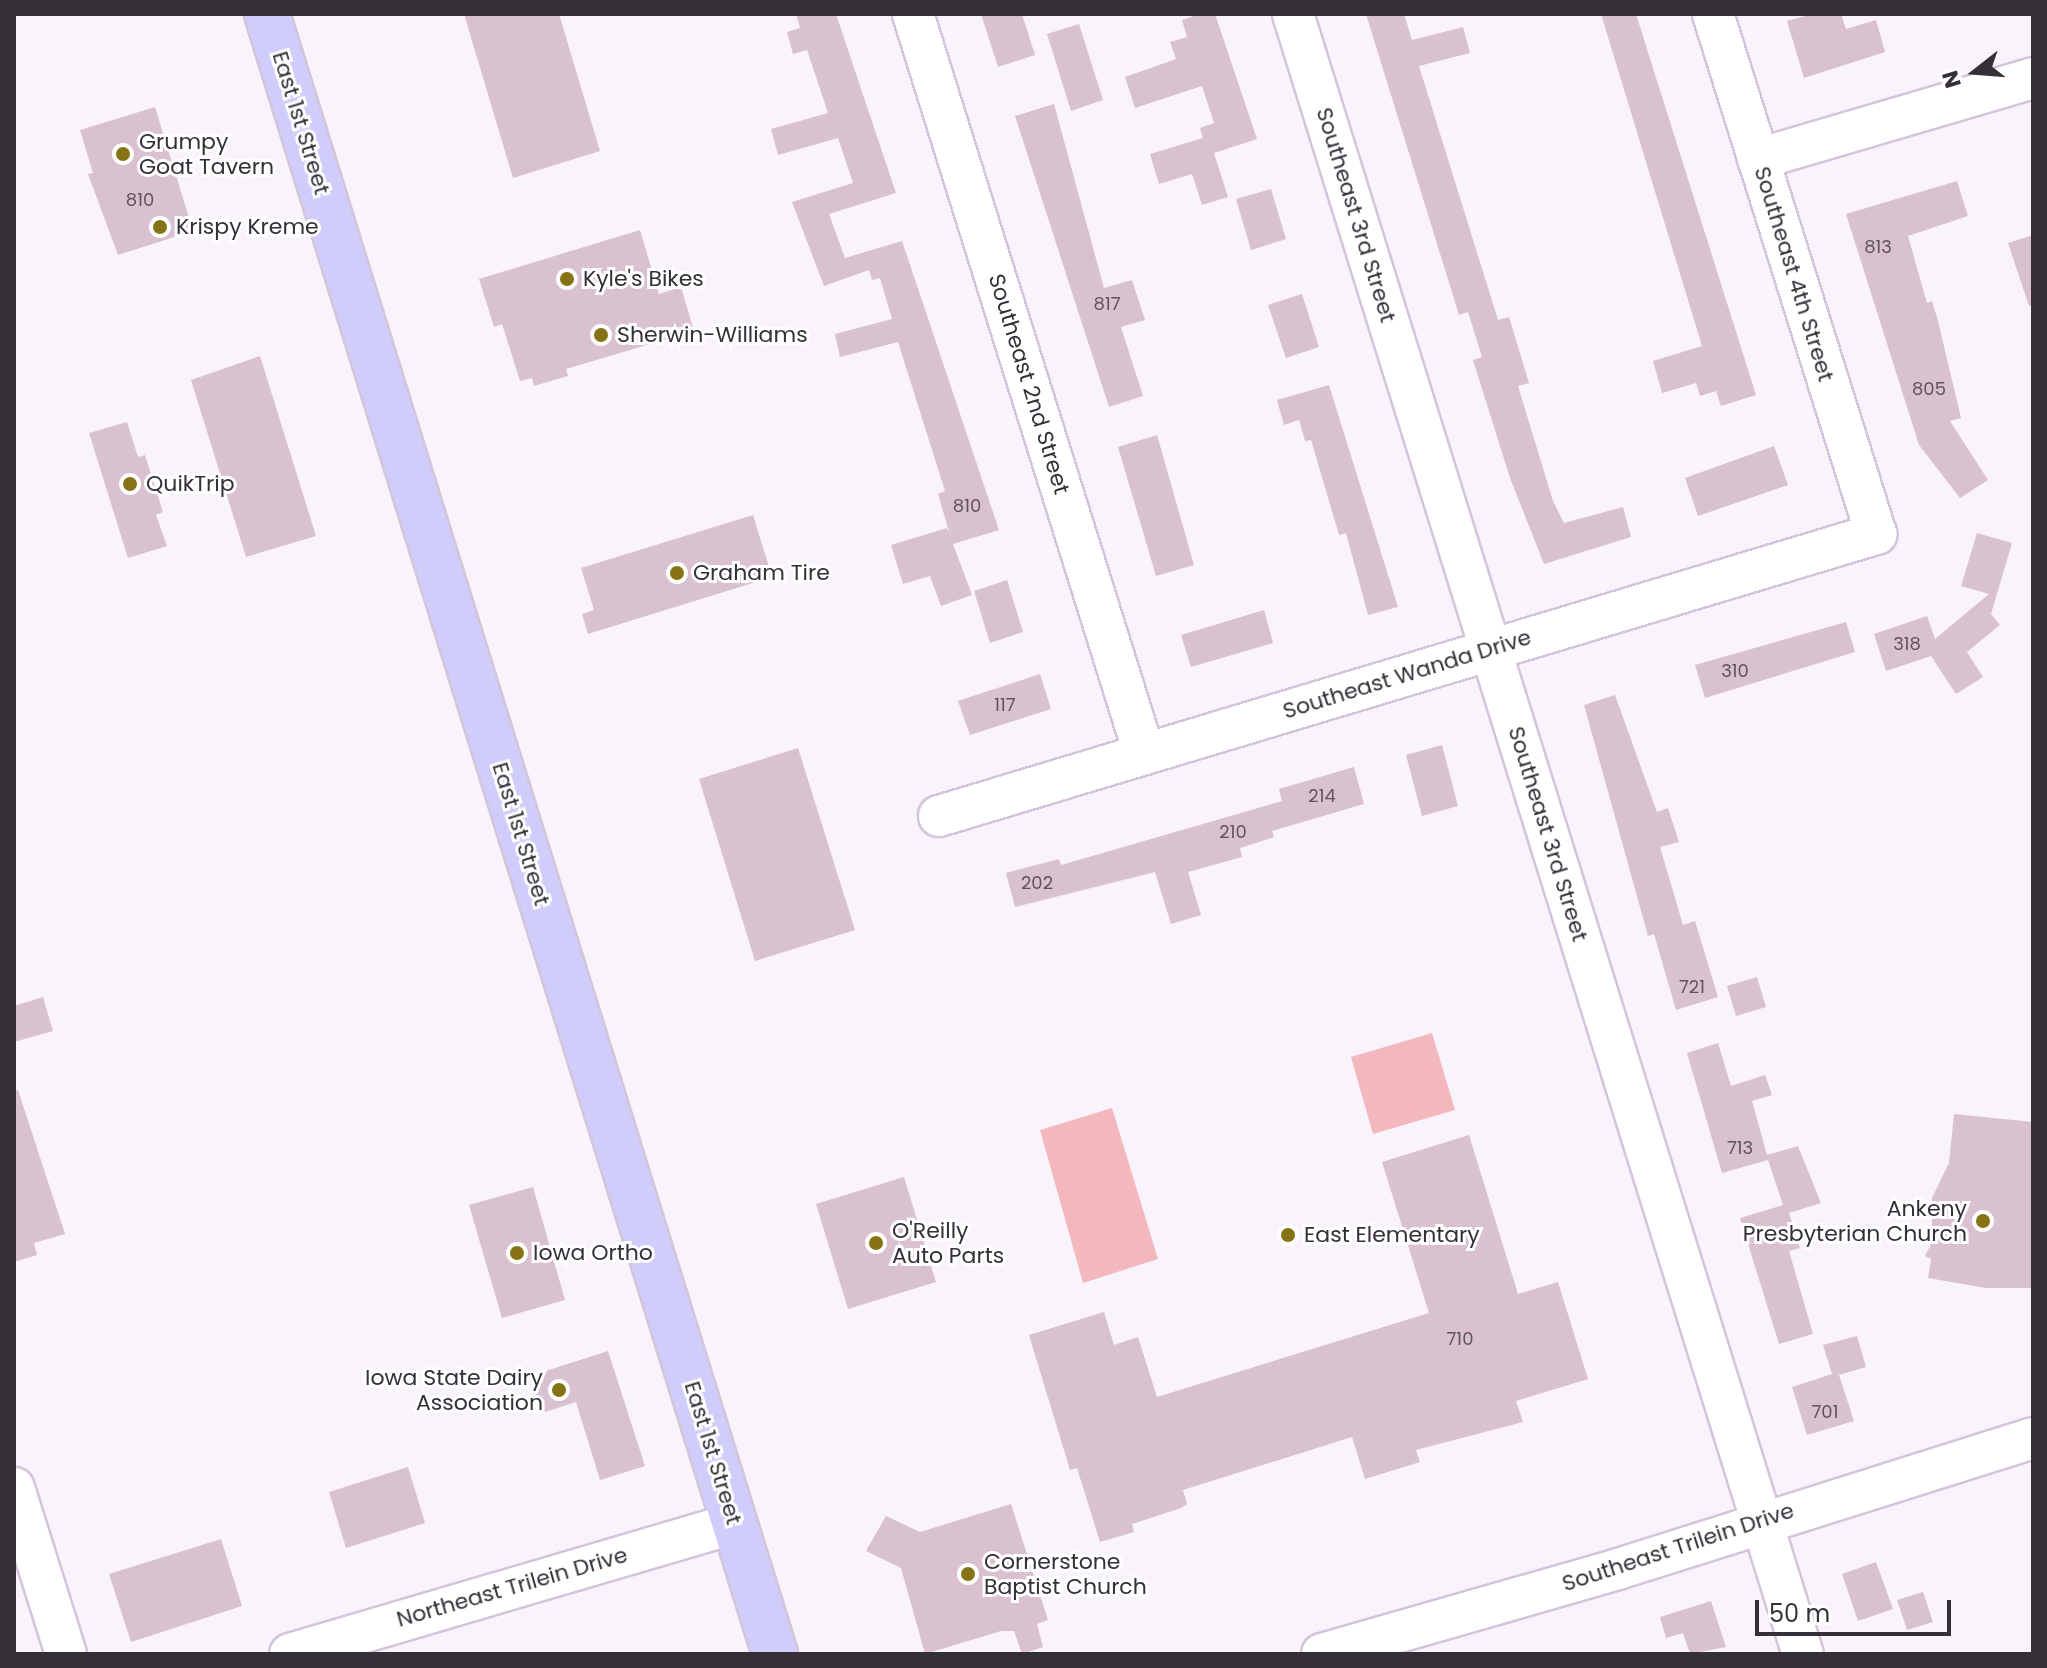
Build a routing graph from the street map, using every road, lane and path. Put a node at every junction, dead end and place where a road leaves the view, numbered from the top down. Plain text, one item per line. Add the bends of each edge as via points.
1 (267, 14) edge
2 (913, 14) edge
3 (1293, 14) edge
4 (1713, 14) edge
5 (2033, 78) edge
6 (1758, 159) junction
7 (1876, 534) joint
8 (1491, 649) junction
9 (1144, 753) junction
10 (939, 816) dead end
11 (2033, 1438) edge
12 (14, 1488) edge
13 (1763, 1522) junction
14 (735, 1523) junction
15 (1434, 1638) edge
16 (66, 1654) edge
17 (290, 1654) edge
18 (775, 1654) edge
19 (1322, 1654) edge
20 (1803, 1654) edge

1 - 14 main road, East 1st Street
2 - 9 street, Southeast 2nd Street
3 - 8 street, Southeast 3rd Street
4 - 6 street, Southeast 4th Street
5 - 6 street
6 - 7 street, Southeast 4th Street
7 - 8 street, Southeast Wanda Drive
8 - 9 street, Southeast Wanda Drive
8 - 13 street, Southeast 3rd Street
9 - 10 street, Southeast Wanda Drive
11 - 13 street, Southeast Trilein Drive
12 - 16 street
13 - 15 street, Southeast Trilein Drive
13 - 20 street, Southeast 3rd Street
14 - 17 street, Northeast Trilein Drive
14 - 18 main road, East 1st Street
15 - 19 street, Southeast Trilein Drive

